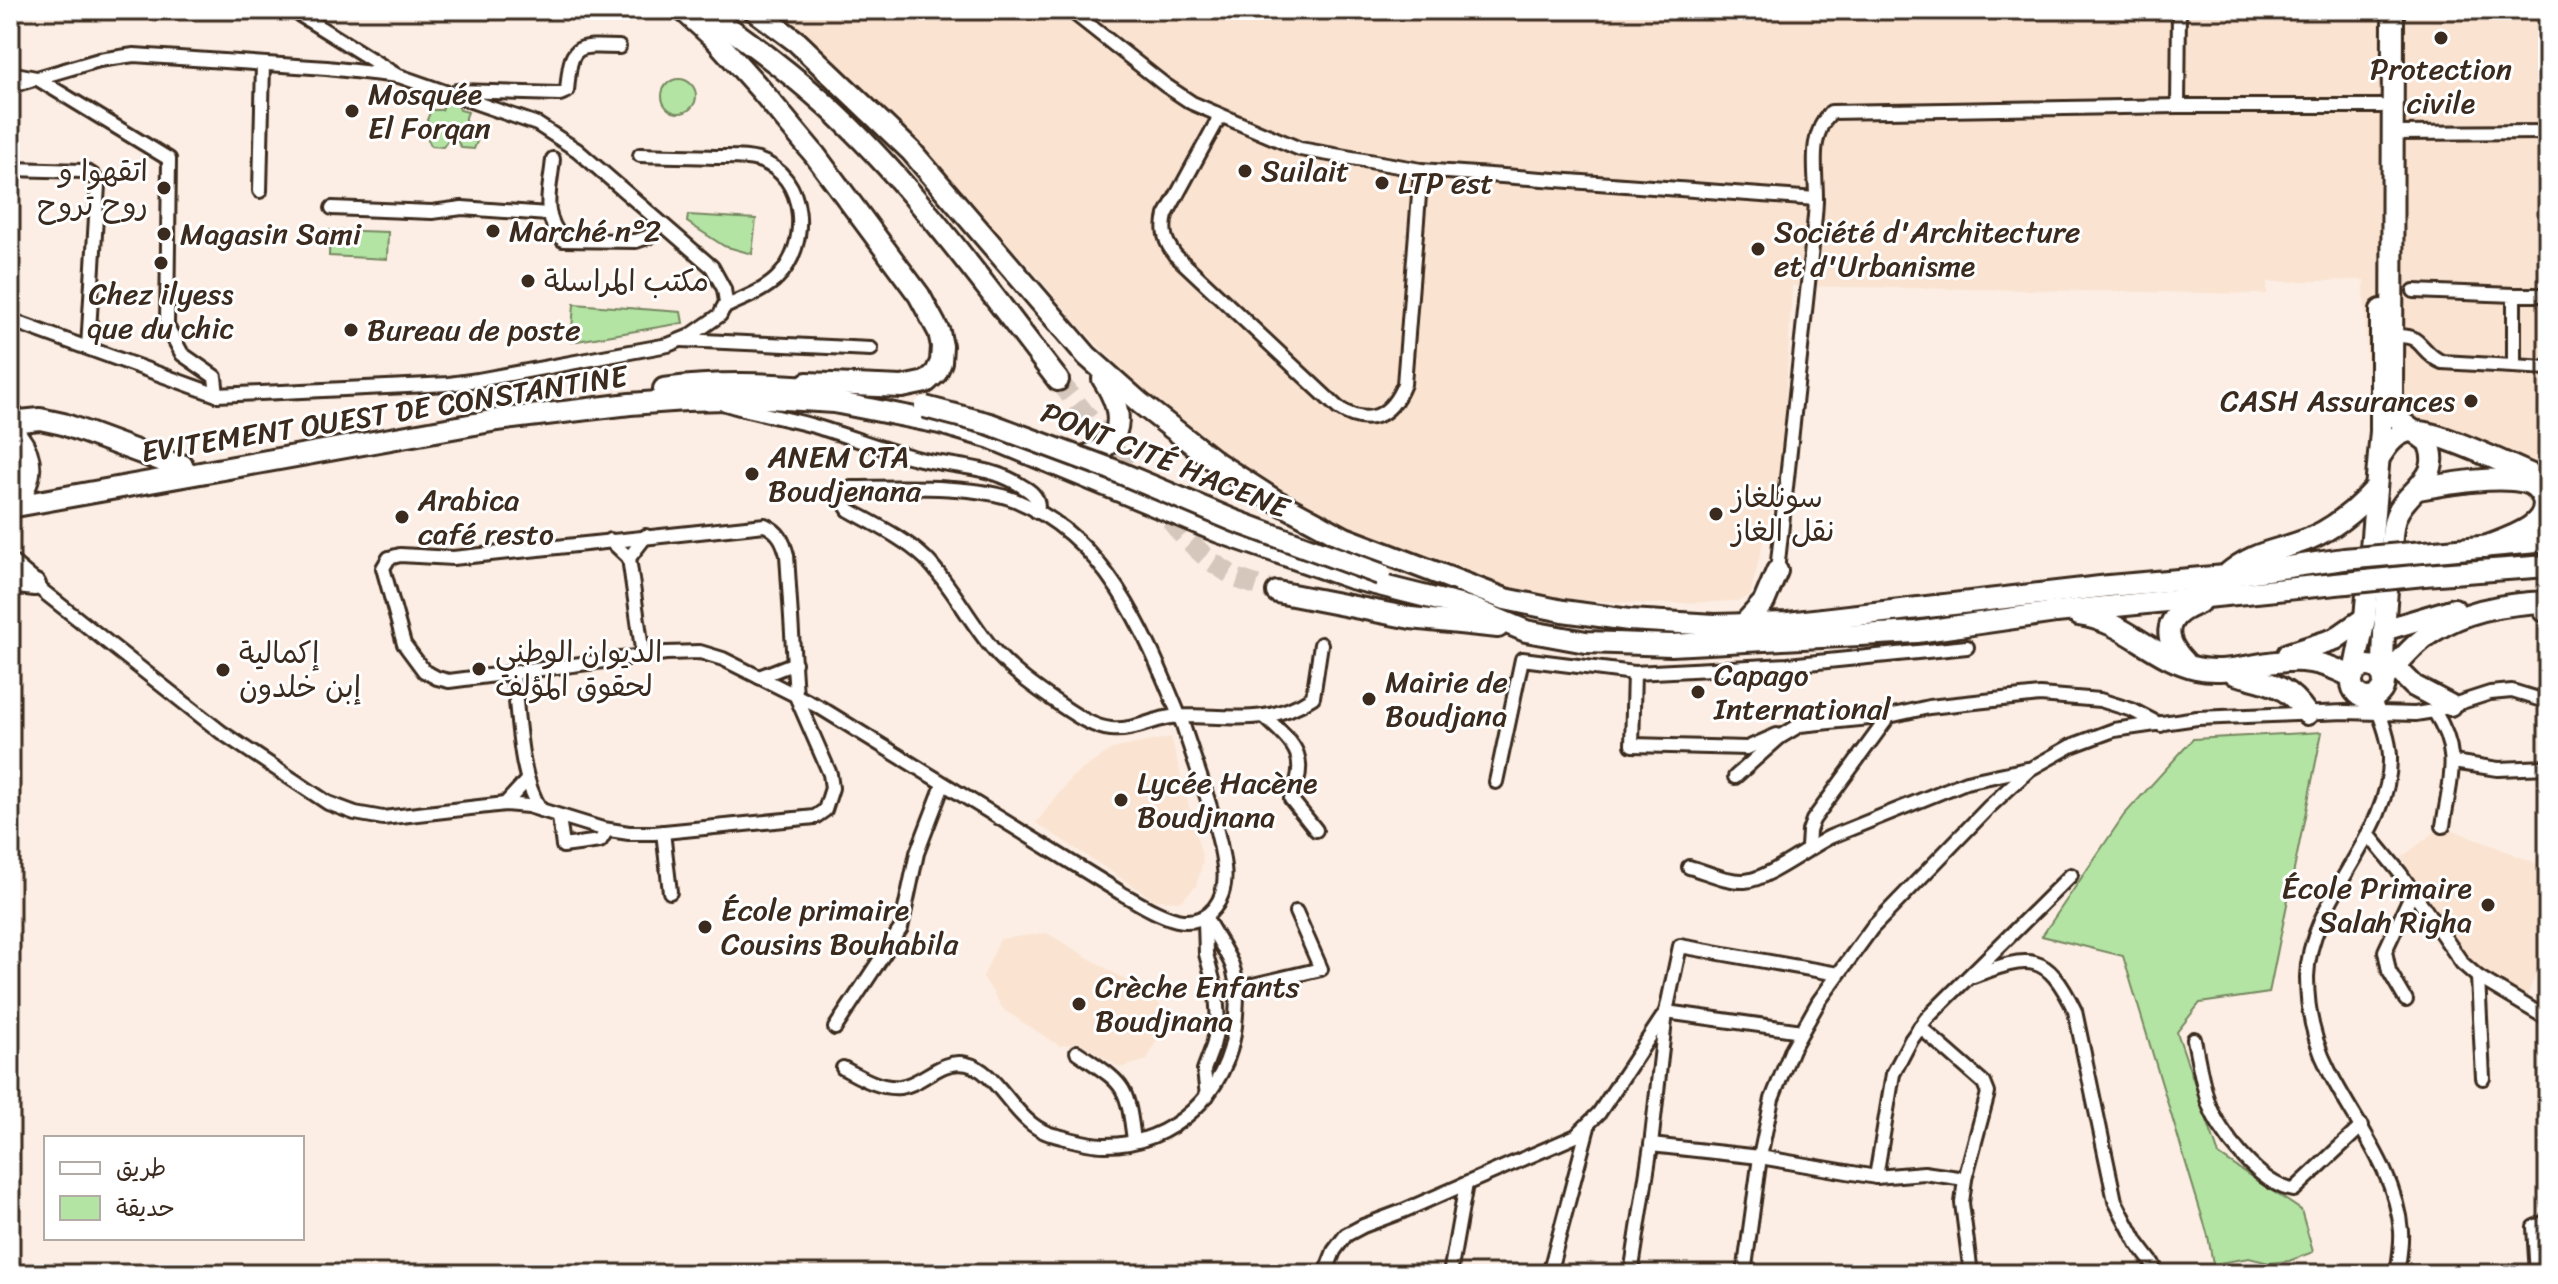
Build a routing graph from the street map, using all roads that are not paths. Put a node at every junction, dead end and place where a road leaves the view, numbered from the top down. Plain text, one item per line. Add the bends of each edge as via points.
1 (292, 10) edge
2 (683, 10) edge
3 (703, 10) edge
4 (754, 10) edge
5 (1070, 10) edge
6 (2179, 10) edge
7 (2380, 10) edge
8 (2393, 10) edge
9 (619, 47) dead end
10 (263, 64) junction
11 (10, 73) edge
12 (399, 76) junction
13 (36, 78) junction
14 (10, 86) edge
15 (438, 91) junction
16 (2178, 106) junction
17 (2381, 106) junction
18 (1220, 116) junction
19 (2548, 132) edge
20 (2392, 133) junction
21 (640, 155) dead end
22 (553, 159) dead end
23 (10, 169) edge
24 (1421, 170) junction
25 (260, 191) dead end
26 (1816, 199) junction
27 (332, 208) dead end
28 (548, 214) junction
29 (662, 224) junction
30 (2414, 291) dead end
31 (2514, 295) junction
32 (2548, 295) edge
33 (723, 308) junction
34 (10, 320) edge
35 (2394, 337) junction
36 (680, 340) junction
37 (88, 347) junction
38 (871, 349) dead end
39 (1087, 356) junction
40 (2514, 364) junction
41 (2548, 368) edge
42 (1058, 380) tunnel mouth
43 (770, 383) junction
44 (217, 395) junction
45 (711, 399) junction
46 (925, 407) joint
47 (10, 425) edge
48 (2413, 431) junction
49 (2379, 458) junction
50 (1048, 463) junction
51 (182, 465) junction
52 (2548, 482) edge
53 (2375, 489) junction
54 (2418, 489) junction
55 (14, 498) edge
56 (1037, 512) junction
57 (646, 536) junction
58 (610, 540) junction
59 (2548, 541) edge
60 (2485, 547) junction
61 (629, 558) junction
62 (2548, 566) edge
63 (10, 567) edge
64 (1777, 571) junction
65 (1378, 578) junction
66 (10, 582) edge
67 (35, 585) junction
68 (2223, 586) junction
69 (2548, 591) edge
70 (1277, 592) tunnel mouth
71 (1505, 599) junction
72 (2546, 610) edge
73 (2056, 612) junction
74 (2365, 618) junction
75 (1788, 623) junction
76 (1743, 625) junction
77 (2384, 630) junction
78 (1526, 631) junction
79 (1321, 644) dead end
80 (1709, 644) junction
81 (1967, 647) dead end
82 (643, 656) junction
83 (795, 663) junction
84 (2270, 663) junction
85 (2188, 665) junction
86 (2223, 669) junction
87 (1710, 670) junction
88 (1634, 673) junction
89 (513, 674) junction
90 (2353, 675) junction
91 (759, 677) junction
92 (2383, 687) junction
93 (796, 696) junction
94 (2548, 702) edge
95 (2442, 708) junction
96 (2307, 714) junction
97 (1179, 715) junction
98 (1264, 716) junction
99 (1889, 716) junction
100 (2161, 725) junction
101 (1790, 728) junction
102 (2453, 762) junction
103 (2548, 767) edge
104 (2030, 769) junction
105 (1735, 777) dead end
106 (527, 780) junction
107 (1496, 782) dead end
108 (943, 785) junction
109 (505, 804) junction
110 (541, 810) junction
111 (559, 817) junction
112 (2443, 826) dead end
113 (607, 830) junction
114 (1316, 830) dead end
115 (663, 832) junction
116 (2368, 834) junction
117 (1808, 847) junction
118 (1689, 867) dead end
119 (2071, 875) dead end
120 (2413, 891) junction
121 (670, 892) dead end
122 (1296, 912) dead end
123 (1205, 917) junction
124 (1838, 974) junction
125 (2478, 977) junction
126 (1966, 979) junction
127 (1236, 989) junction
128 (2406, 1000) dead end
129 (1666, 1012) junction
130 (2548, 1019) edge
131 (1920, 1027) junction
132 (835, 1028) dead end
133 (1802, 1031) junction
134 (2194, 1039) dead end
135 (1077, 1052) dead end
136 (843, 1068) dead end
137 (2483, 1078) dead end
138 (1207, 1096) junction
139 (2362, 1126) junction
140 (1588, 1127) junction
141 (1134, 1141) junction
142 (1651, 1145) junction
143 (1760, 1157) junction
144 (1876, 1177) junction
145 (1965, 1179) junction
146 (1466, 1184) junction
147 (2548, 1221) edge
148 (2153, 1264) dead end
149 (1325, 1274) edge
150 (1450, 1274) edge
151 (1549, 1274) edge
152 (1631, 1274) edge
153 (1744, 1274) edge
154 (1971, 1274) edge
155 (2397, 1274) edge
156 (2537, 1274) edge

1 - 12 street
2 - 43 highway via 717,41 815,155 910,282 939,332 941,362 936,373 915,386
3 - 42 highway via 779,64 869,148 958,250
4 - 39 highway via 797,42 911,151
5 - 18 street via 1165,85
6 - 16 street
7 - 17 highway
8 - 20 highway
9 - 15 street via 578,49 569,62 567,91 560,94
10 - 12 street
10 - 13 street via 134,55
10 - 25 street
11 - 13 street
12 - 15 street
13 - 14 street
13 - 44 street via 169,159 167,326 182,354 215,377
15 - 29 street via 537,124 577,150
16 - 17 street
16 - 26 street via 1831,112 1817,132
17 - 49 highway
18 - 24 street via 1300,149
18 - 24 street via 1166,215 1168,245 1351,416 1375,417 1389,410 1404,384
19 - 20 street
20 - 35 highway
21 - 33 street via 759,160 787,183 799,209 793,255 776,280
22 - 28 street
23 - 37 street via 83,171 96,178
24 - 26 street
26 - 64 street
27 - 28 street
28 - 29 street via 563,240 636,241
29 - 33 street via 712,267 724,289
30 - 31 street
31 - 32 street
31 - 40 street
33 - 36 street via 709,325
34 - 37 street
35 - 40 street via 2415,338 2442,362
35 - 48 highway via 2392,405
36 - 38 street
36 - 44 street via 449,384
37 - 44 street
39 - 50 highway via 1115,398 1114,434 1093,456
39 - 71 highway via 1217,463 1276,501 1345,538
40 - 41 street
43 - 46 highway, EVITEMENT OUEST DE CONSTANTINE via 855,392
43 - 51 highway, EVITEMENT OUEST DE CONSTANTINE via 696,385 490,413
45 - 50 highway, EVITEMENT OUEST DE CONSTANTINE via 834,402 883,409 991,438
45 - 55 highway, EVITEMENT OUEST DE CONSTANTINE via 497,420
45 - 56 street via 918,459 1000,475 1036,497
46 - 65 highway, PONT CITÉ HACENE, bridge via 990,424 1111,469
47 - 51 highway via 40,419 63,424
47 - 55 highway via 29,464 30,478
48 - 49 highway via 2396,437
48 - 52 highway via 2436,433
48 - 54 highway via 2432,450 2431,468
49 - 53 highway
50 - 65 highway, PONT CITÉ HACENE via 1219,532 1351,578
51 - 55 highway, EVITEMENT OUEST DE CONSTANTINE
53 - 68 highway via 2326,531 2260,553
53 - 74 highway
54 - 60 highway via 2506,481 2535,486 2543,501 2537,521
54 - 77 highway via 2400,508 2394,525
56 - 97 street via 1087,548 1104,569 1144,634
56 - 97 street via 997,495 930,487 851,488 842,493 849,510 909,544 929,562 1016,672 1080,718 1115,730
57 - 58 street
57 - 61 street
57 - 83 street via 751,525 775,530 787,555
58 - 61 street
58 - 89 street via 453,558 389,558 383,568 404,644 424,671 449,681
59 - 60 highway
60 - 68 highway, bridge via 2344,559
61 - 82 street
62 - 68 highway, bridge via 2346,583
63 - 67 main road
64 - 75 highway via 1778,603
64 - 76 highway via 1764,602
65 - 71 highway
65 - 78 highway
66 - 67 highway
67 - 109 street via 221,732 328,803 383,818
68 - 73 highway
68 - 75 highway via 2109,586
68 - 85 highway via 2181,610 2171,623 2169,640
69 - 77 highway via 2482,601
70 - 78 highway via 1411,618
71 - 76 highway via 1629,620
72 - 92 highway via 2516,604 2434,630
73 - 80 highway via 1917,632
73 - 85 highway via 2115,625
74 - 84 highway via 2335,639
74 - 90 highway
75 - 76 highway
77 - 92 highway
78 - 80 highway via 1586,642
79 - 98 street via 1313,697
80 - 87 street
81 - 87 street
82 - 89 street
82 - 91 street via 700,652
83 - 91 street
83 - 93 street
84 - 86 highway
84 - 90 highway via 2313,662
85 - 86 highway
86 - 96 highway via 2281,687
87 - 88 street
88 - 101 street via 1632,745 1747,748
88 - 107 street via 1522,659
89 - 106 street
90 - 92 highway via 2362,666 2372,666
91 - 93 street
92 - 95 street
92 - 95 highway via 2414,686
92 - 96 street via 2345,712
92 - 116 street via 2389,767
93 - 108 street
93 - 115 street via 830,774 825,810 815,817
94 - 95 street via 2512,691
95 - 102 street
96 - 100 street via 2197,718
97 - 98 street via 1238,720
97 - 123 street via 1225,869 1220,898
98 - 114 street via 1296,748 1300,780 1291,799
99 - 100 street via 2040,695 2100,700
99 - 101 street
99 - 117 street via 1813,820
100 - 104 street via 2114,730
101 - 105 street
102 - 103 street via 2498,769
102 - 112 street
104 - 117 street via 1966,782
104 - 124 street via 1872,928
106 - 109 street
106 - 110 street
108 - 123 street via 1161,915 1180,921
108 - 132 street via 917,853 901,928
109 - 110 street
110 - 111 street
111 - 113 street
111 - 113 street via 563,846 600,841
113 - 115 street
115 - 121 street
116 - 120 street
116 - 139 street via 2320,919 2307,974 2315,1038
117 - 118 street via 1748,881
119 - 126 street
120 - 125 street via 2462,963
120 - 128 street via 2385,951 2389,971
122 - 127 street via 1321,969
123 - 127 street via 1233,967
123 - 138 street via 1218,1023 1204,1070
124 - 129 street via 1680,946
124 - 133 street
125 - 130 street
125 - 137 street
126 - 131 street
126 - 148 street via 2015,961 2035,963 2063,986 2075,1011 2115,1201
127 - 138 street via 1233,1046
129 - 133 street
129 - 140 street
129 - 142 street
131 - 144 street via 1893,1074
131 - 145 street via 1984,1083 1988,1093
133 - 143 street via 1772,1099
134 - 139 street via 2209,1104 2229,1140 2260,1174 2285,1189 2294,1190
135 - 141 street via 1125,1090
136 - 141 street via 874,1084 896,1088 949,1064 968,1064 1045,1132 1104,1145
138 - 141 street via 1164,1131
139 - 155 street via 2398,1209
140 - 146 street
140 - 151 street
142 - 143 street
142 - 152 street
143 - 144 street
143 - 153 street
144 - 145 street via 1924,1173
145 - 154 street via 1962,1203
146 - 149 street via 1346,1235
146 - 150 street
147 - 156 street via 2534,1227

